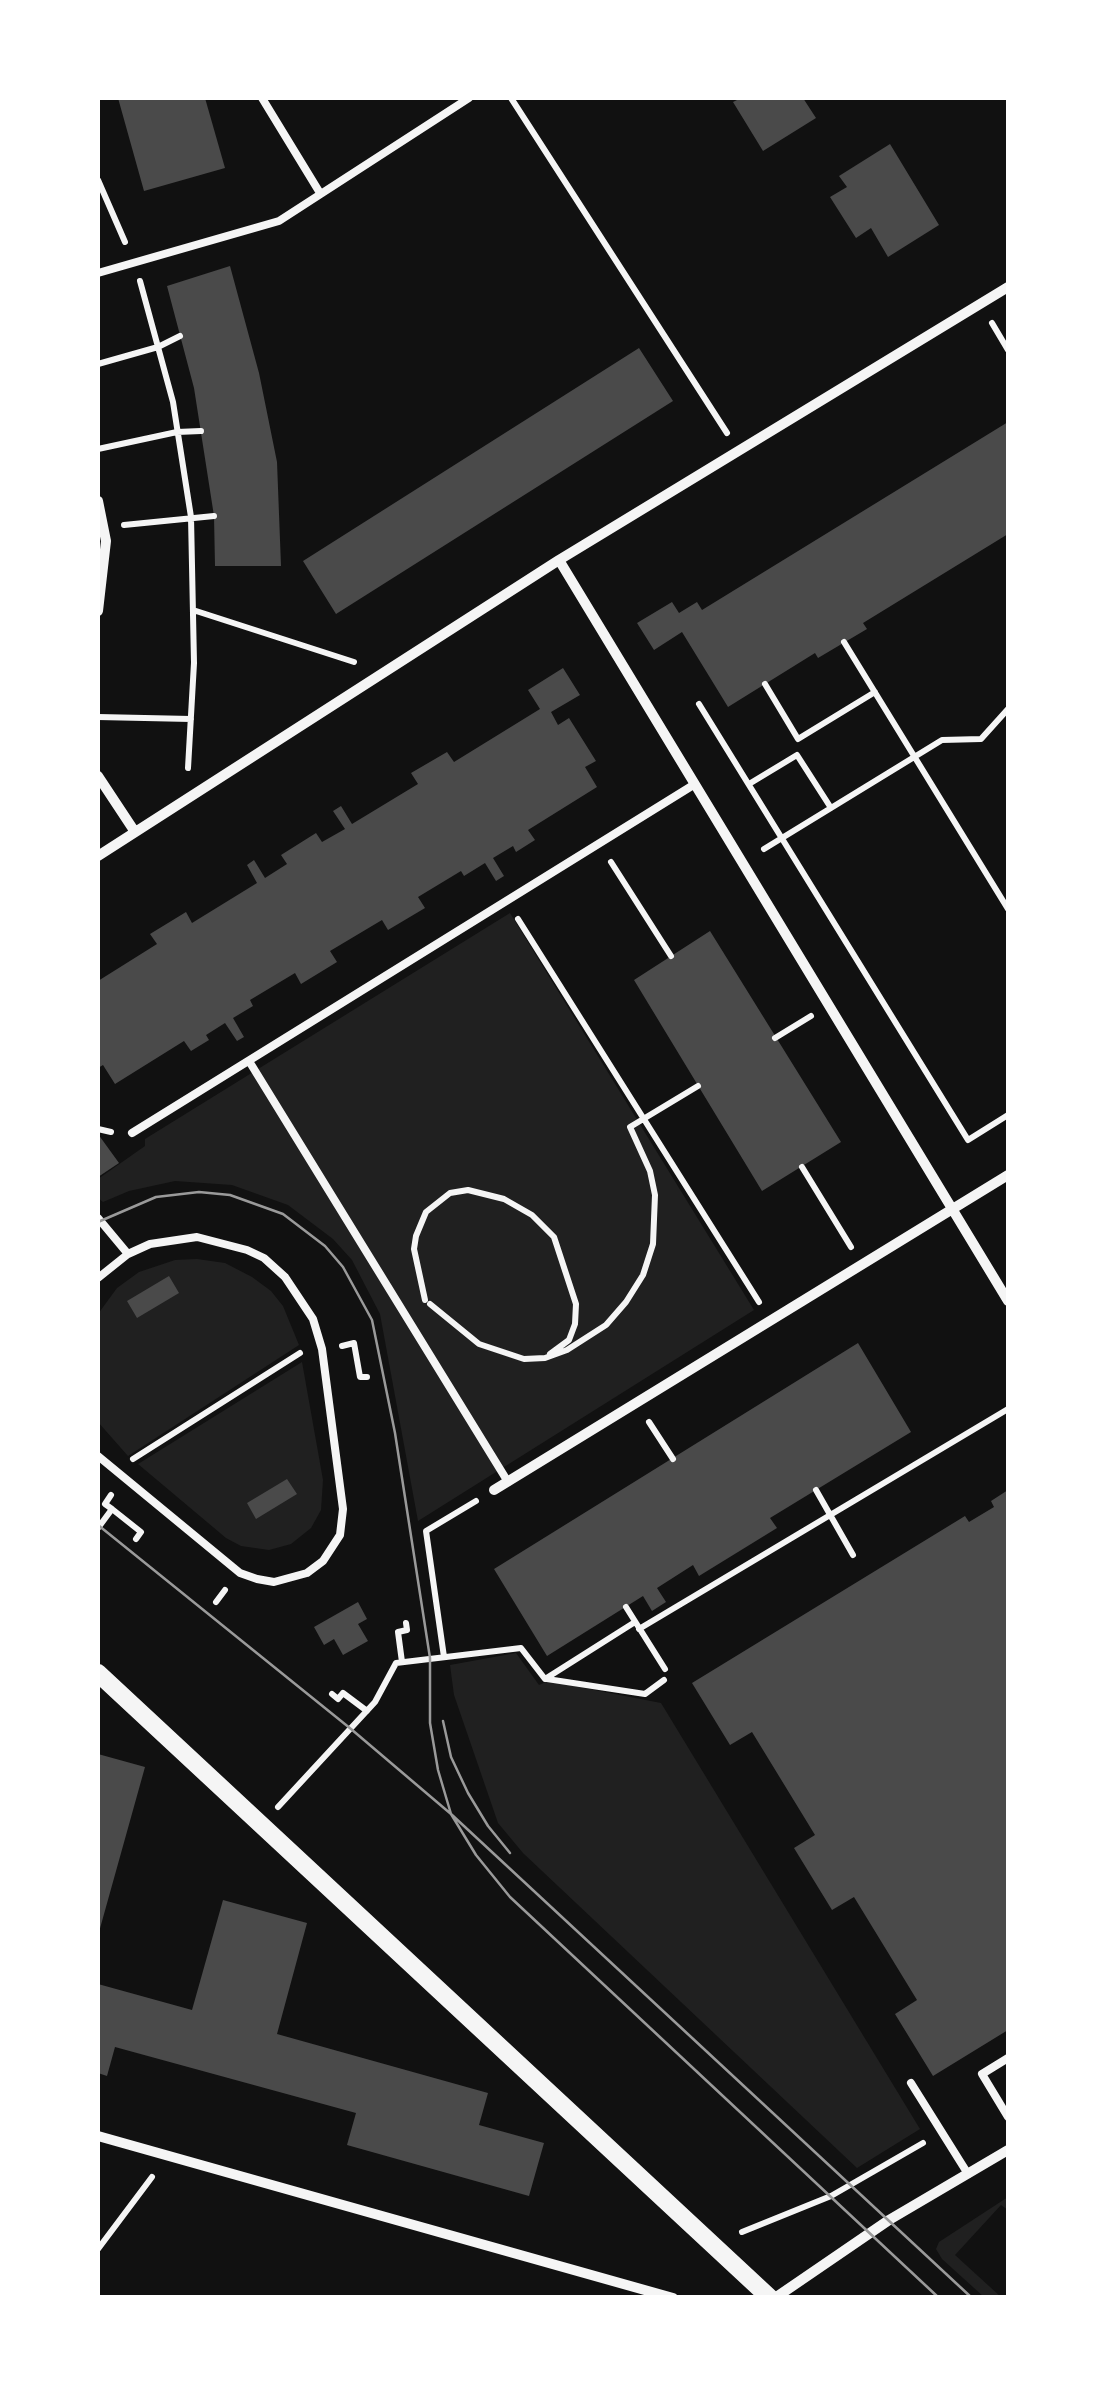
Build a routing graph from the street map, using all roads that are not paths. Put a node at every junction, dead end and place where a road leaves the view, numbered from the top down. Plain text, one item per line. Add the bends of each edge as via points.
1 (262, 98) edge
2 (469, 98) edge
3 (320, 193) junction
4 (98, 273) edge
5 (1008, 288) edge
6 (98, 501) edge
7 (559, 560) junction
8 (98, 611) edge
9 (98, 776) edge
10 (695, 784) junction
11 (135, 832) junction
12 (98, 856) edge
13 (248, 1061) junction
14 (132, 1133) dead end
15 (1008, 1176) edge
16 (953, 1209) junction
17 (98, 1218) edge
18 (128, 1254) junction
19 (98, 1278) edge
20 (1008, 1300) edge
21 (98, 1456) edge
22 (508, 1482) junction
23 (494, 1490) road end
24 (98, 1673) edge
25 (1008, 2058) edge
26 (911, 2083) dead end
27 (1008, 2118) edge
28 (98, 2136) edge
29 (1008, 2150) edge
30 (968, 2174) junction
31 (673, 2298) edge
32 (772, 2298) edge

1 - 3 lane
2 - 3 lane
3 - 4 lane via 279,221
5 - 7 street
6 - 8 street via 106,542
7 - 10 street
7 - 11 street
9 - 11 street
10 - 13 lane
10 - 16 street
11 - 12 street
13 - 14 lane
13 - 22 lane
15 - 16 street
16 - 20 street
16 - 22 street
17 - 18 lane
18 - 19 lane
18 - 21 lane via 198,1237 230,1243 274,1268 300,1296 322,1349 343,1509 340,1535 307,1573 274,1582 240,1573
22 - 23 street
24 - 32 street
25 - 27 lane via 982,2074
26 - 30 lane
28 - 31 street
29 - 30 street
30 - 32 street

